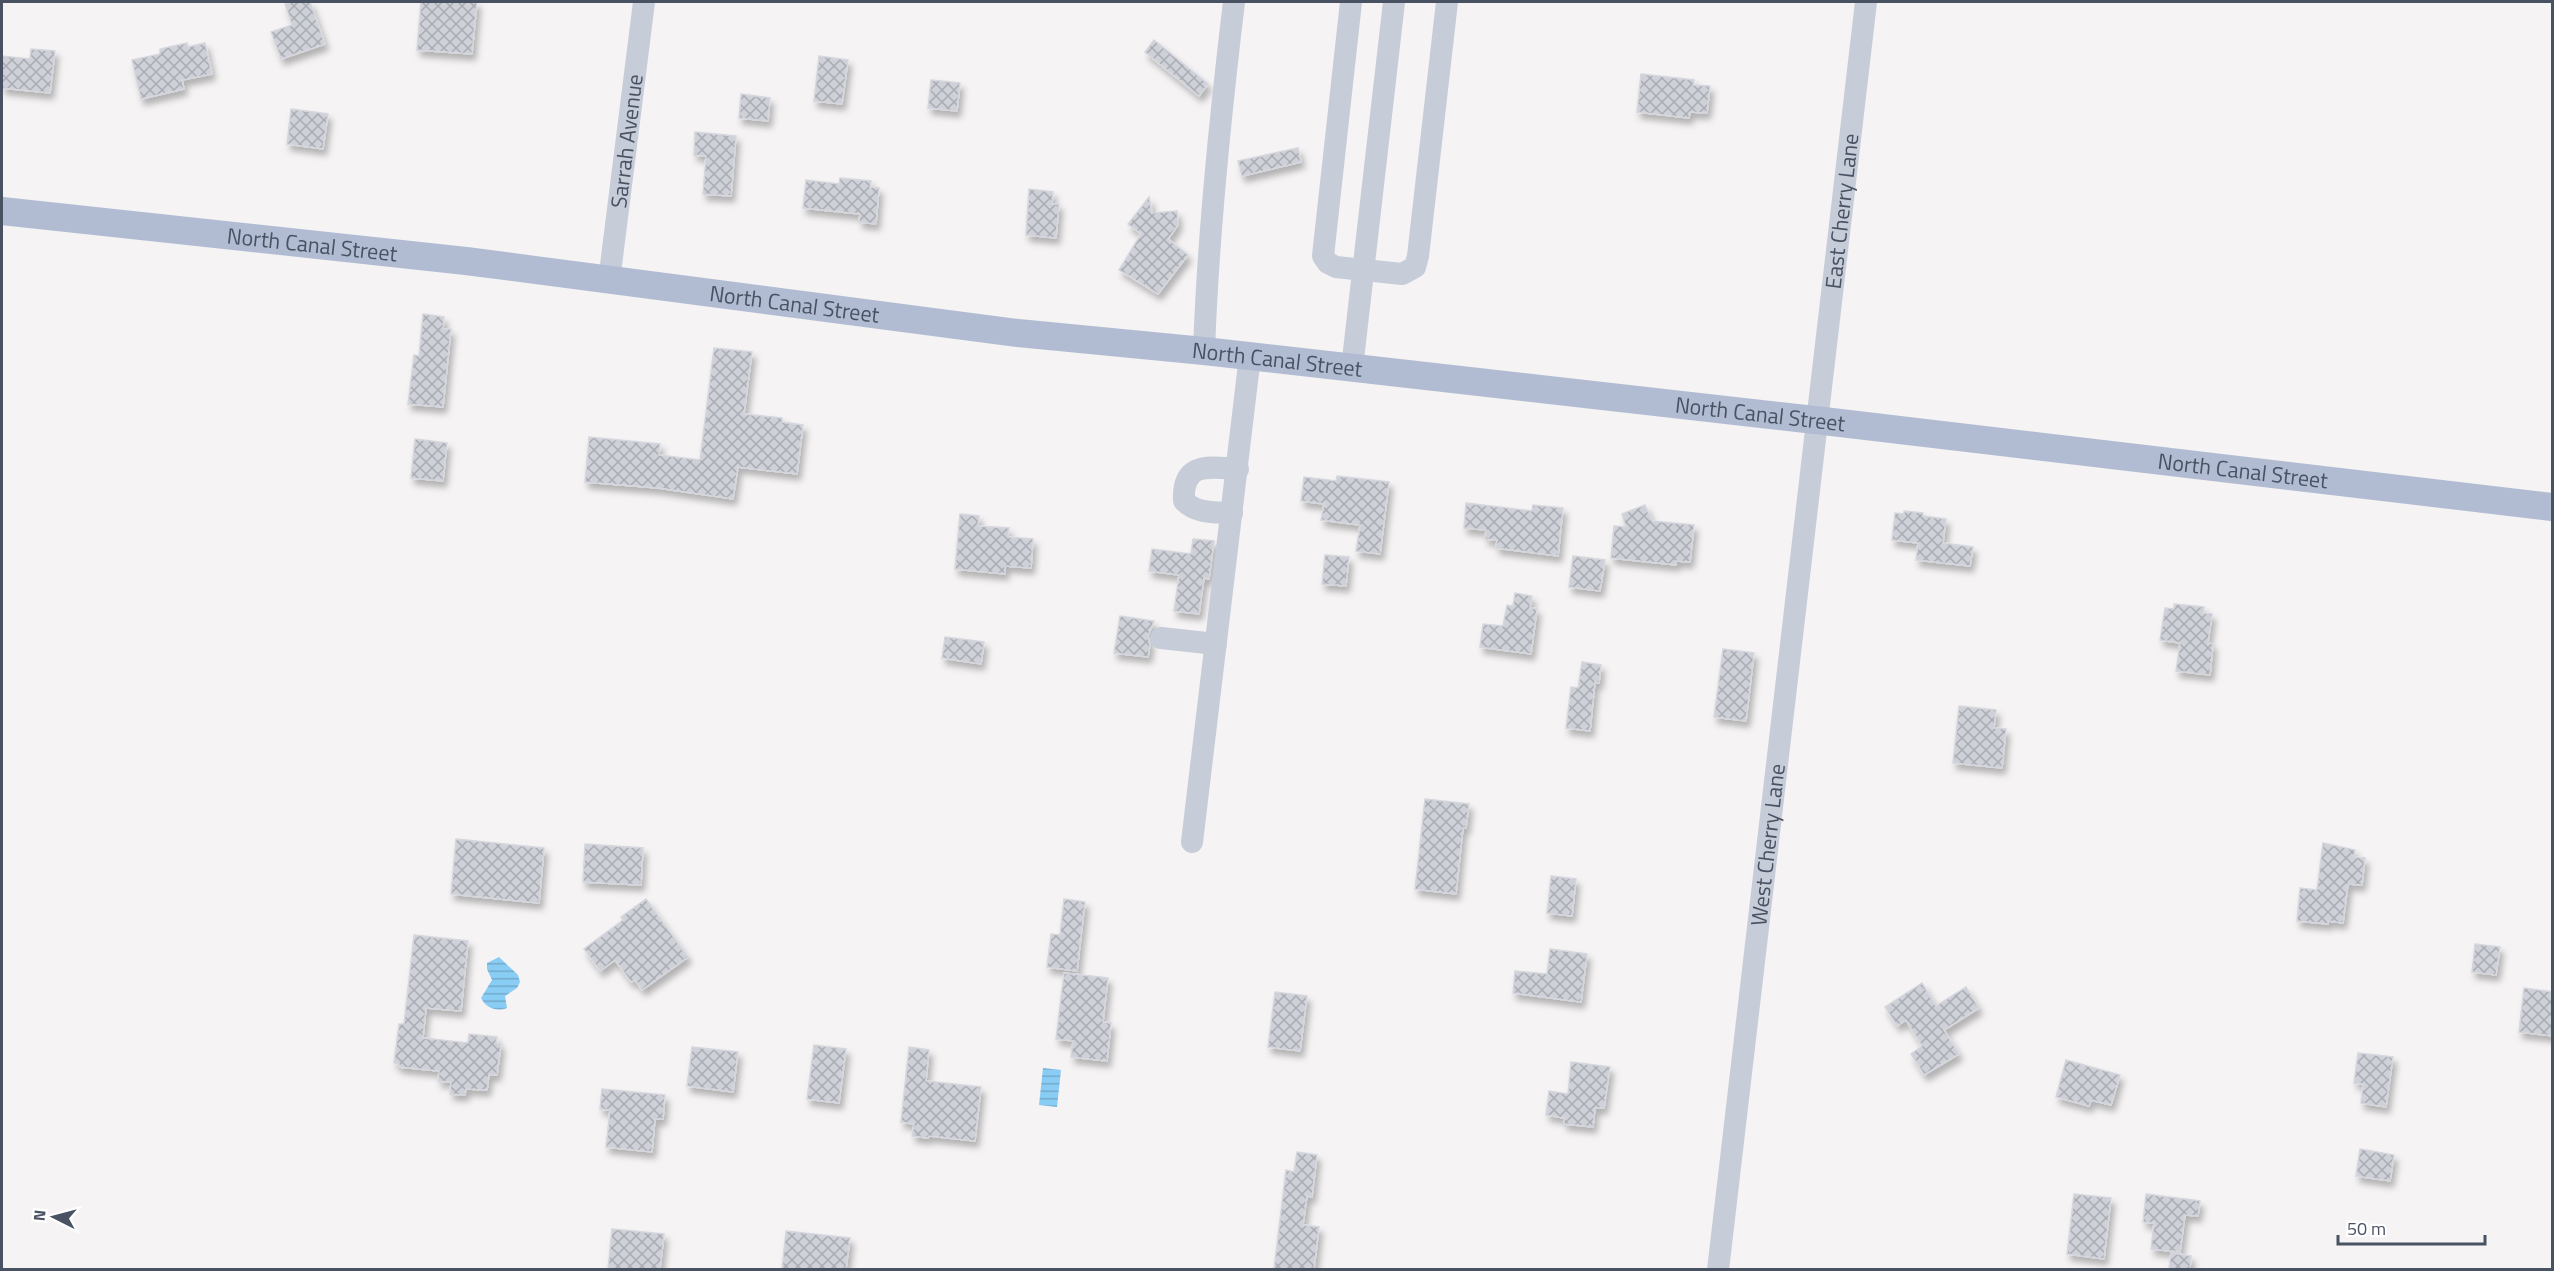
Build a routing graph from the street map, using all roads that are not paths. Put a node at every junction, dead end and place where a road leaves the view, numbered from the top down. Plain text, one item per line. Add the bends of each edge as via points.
1 (644, 2) edge
2 (1234, 2) edge
3 (1351, 2) edge
4 (1394, 2) edge
5 (1447, 2) edge
6 (1866, 2) edge
7 (2, 211) edge
8 (1364, 270) junction
9 (609, 281) junction
10 (1204, 351) junction
11 (1250, 356) junction
12 (1352, 368) junction
13 (1815, 420) junction
14 (1238, 469) junction
15 (2553, 507) edge
16 (1232, 513) junction
17 (1161, 638) dead end
18 (1216, 644) junction
19 (1192, 842) dead end
20 (1718, 1269) edge

1 - 9 street, Sarrah Avenue
2 - 10 street via 1217,144
3 - 8 street via 1323,256 1336,267
4 - 8 street
5 - 8 street via 1415,267 1402,274
6 - 13 street, East Cherry Lane
7 - 9 main road, North Canal Street via 465,261
8 - 12 street
9 - 10 main road, North Canal Street via 1018,333
10 - 11 main road, North Canal Street
11 - 12 main road, North Canal Street
11 - 14 street
12 - 13 main road, North Canal Street
13 - 15 main road, North Canal Street
13 - 20 street, West Cherry Lane
14 - 16 street
14 - 16 street via 1198,468 1189,475 1184,489 1184,501 1190,507
16 - 18 street
17 - 18 street
18 - 19 street

